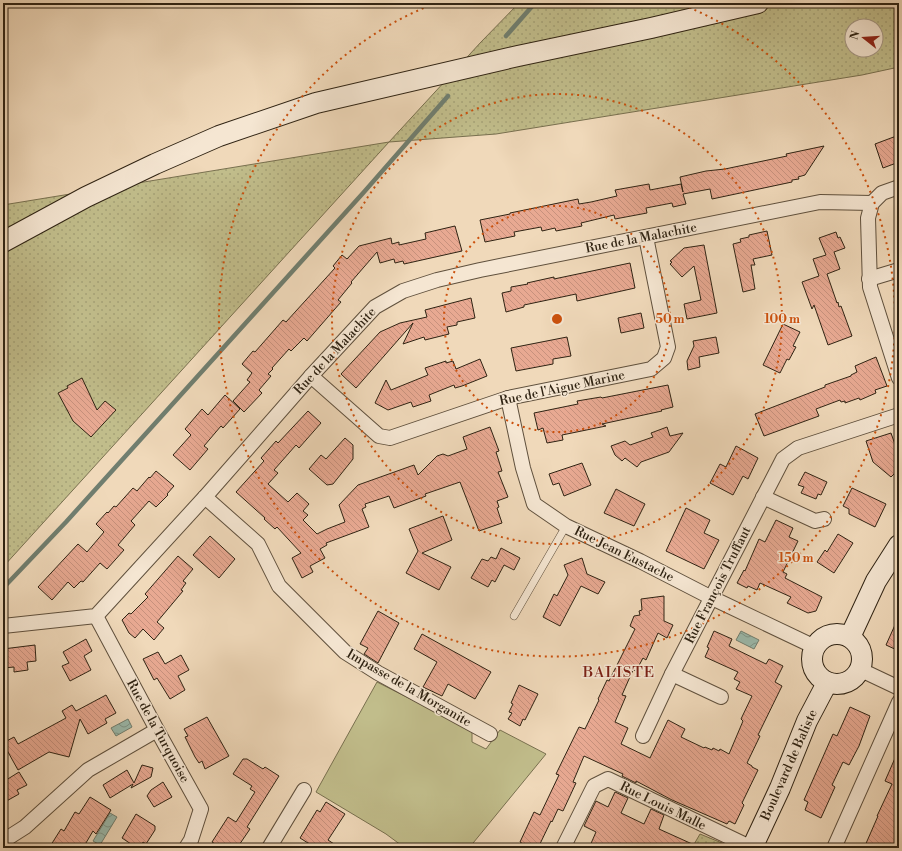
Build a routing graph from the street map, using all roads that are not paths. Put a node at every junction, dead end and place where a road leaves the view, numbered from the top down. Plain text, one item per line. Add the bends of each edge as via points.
1 (758, 3) edge
2 (899, 187) edge
3 (872, 203) junction
4 (646, 236) junction
5 (3, 242) edge
6 (899, 270) edge
7 (870, 279) junction
8 (311, 376) junction
9 (899, 378) edge
10 (508, 398) junction
11 (899, 415) edge
12 (204, 497) junction
13 (763, 497) junction
14 (824, 519) dead end
15 (566, 526) junction
16 (899, 545) edge
17 (712, 598) junction
18 (96, 616) junction
19 (514, 616) dead end
20 (3, 626) edge
21 (850, 637) junction
22 (814, 647) junction
23 (861, 670) junction
24 (672, 674) junction
25 (827, 683) junction
26 (899, 688) edge
27 (721, 697) dead end
28 (899, 702) edge
29 (157, 730) junction
30 (490, 734) dead end
31 (643, 736) dead end
32 (304, 790) dead end
33 (3, 841) edge
34 (271, 847) edge
35 (566, 847) edge
36 (186, 848) edge
37 (752, 848) edge
38 (834, 848) edge

1 - 5 main road via 316,103 220,136 155,164 86,196
2 - 3 street via 882,193
3 - 4 street, Rue de la Malachite via 820,202
3 - 7 street via 868,218
4 - 8 street, Rue de la Malachite via 437,280 403,291 375,307
4 - 10 street, Rue de l'Aigue Marine via 668,346 664,358 651,369
6 - 7 street
7 - 9 street via 870,287
8 - 10 street, Rue de l'Aigue Marine via 379,436 390,438
8 - 12 street, Rue de la Malachite
10 - 15 street, Rue Jean Eustache via 523,468 534,504
11 - 13 street, Rue François Truffaut via 798,448 782,459
12 - 18 street, Rue de la Malachite
12 - 30 street, Impasse de la Morganite via 258,544 279,586 345,652 378,673
13 - 14 street via 815,521
13 - 17 street, Rue François Truffaut
15 - 17 street, Rue Jean Eustache
15 - 19 lane
16 - 21 main road via 876,581
17 - 22 street, Rue Jean Eustache
17 - 24 street, Rue François Truffaut
18 - 20 street
18 - 29 street, Rue de la Turquoise
21 - 22 main road via 830,635 821,639
21 - 23 main road via 862,651
22 - 25 main road via 811,657 813,668 818,677
23 - 25 main road via 855,678 846,683
23 - 26 street
24 - 27 street
24 - 31 street, Rue François Truffaut
25 - 37 main road, Boulevard de Baliste via 807,721
28 - 38 street
29 - 33 street via 88,770 25,828
29 - 36 street, Rue de la Turquoise via 202,809
32 - 34 street
35 - 37 street, Rue Louis Malle via 594,786 608,779

